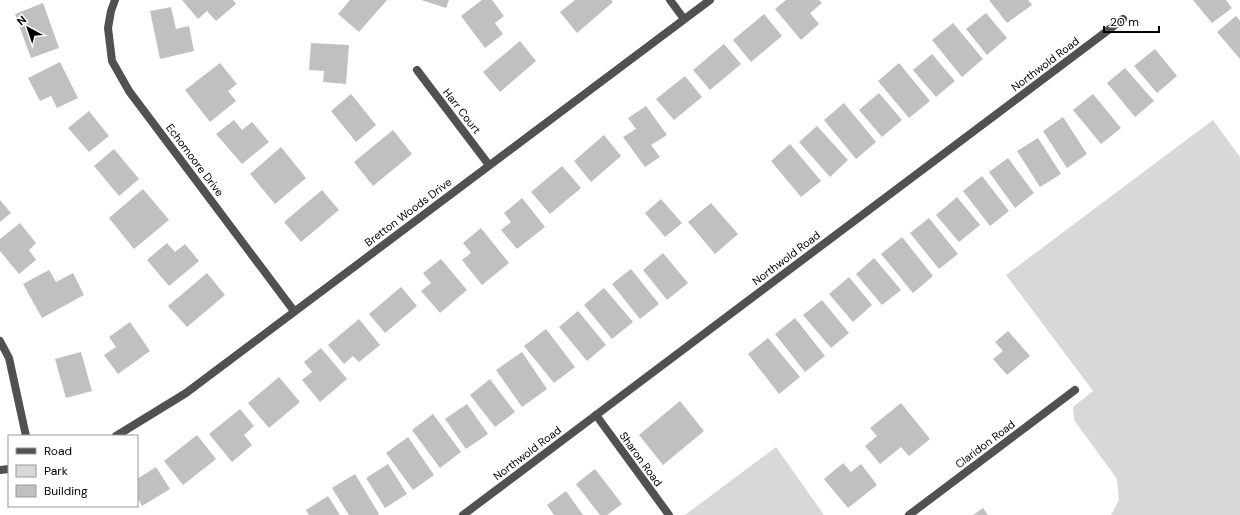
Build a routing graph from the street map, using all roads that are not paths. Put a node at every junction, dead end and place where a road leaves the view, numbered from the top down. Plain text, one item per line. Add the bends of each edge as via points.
1 (115, 0) edge
2 (670, 0) edge
3 (710, 0) edge
4 (684, 19) junction
5 (1123, 19) dead end
6 (417, 70) dead end
7 (489, 165) junction
8 (294, 312) junction
9 (0, 341) edge
10 (1075, 390) dead end
11 (596, 415) junction
12 (26, 435) edge
13 (118, 435) edge
14 (463, 515) edge
15 (669, 515) edge
16 (909, 515) edge

1 - 8 street, Echomoore Drive via 108,28 112,62 129,91
2 - 4 street
3 - 4 street, Bretton Woods Drive
4 - 7 street, Bretton Woods Drive
5 - 11 street, Northwold Road
6 - 7 street, Harr Court
7 - 8 street, Bretton Woods Drive
8 - 13 street, Bretton Woods Drive via 186,393
9 - 12 street via 9,358
10 - 16 street, Claridon Road
11 - 14 street, Northwold Road
11 - 15 street, Sharon Road

